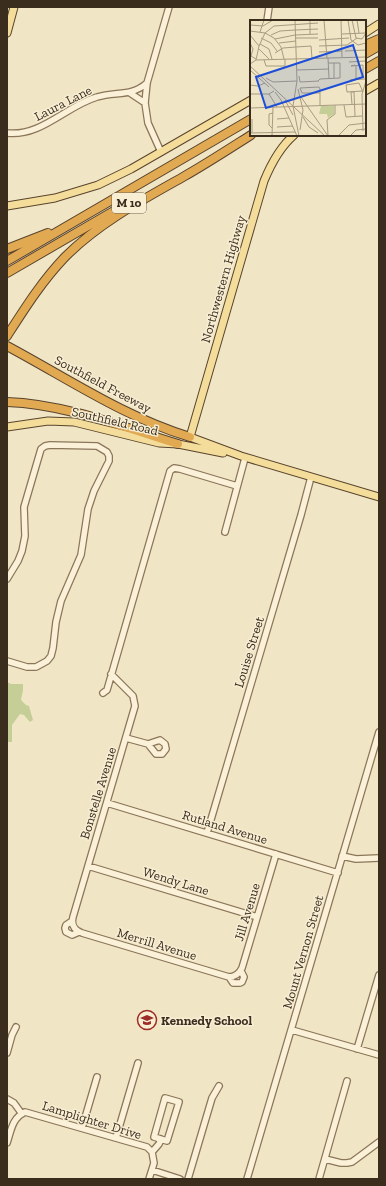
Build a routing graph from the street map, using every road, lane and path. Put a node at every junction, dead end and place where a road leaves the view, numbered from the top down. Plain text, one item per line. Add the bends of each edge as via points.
1 (14, 7) edge
2 (169, 7) edge
3 (269, 7) edge
4 (267, 20) edge
5 (379, 24) edge
6 (366, 32) edge
7 (7, 33) edge
8 (379, 39) edge
9 (366, 45) edge
10 (379, 46) edge
11 (366, 53) edge
12 (379, 61) edge
13 (366, 68) edge
14 (147, 83) junction
15 (379, 83) edge
16 (366, 90) edge
17 (130, 93) junction
18 (250, 101) edge
19 (145, 102) junction
20 (250, 121) edge
21 (7, 134) edge
22 (250, 136) edge
23 (250, 136) edge
24 (293, 136) edge
25 (161, 152) junction
26 (121, 194) junction
27 (7, 206) edge
28 (7, 249) edge
29 (7, 262) edge
30 (7, 273) edge
31 (7, 336) edge
32 (10, 348) edge
33 (7, 402) edge
34 (7, 427) edge
35 (190, 437) junction
36 (178, 444) junction
37 (243, 457) junction
38 (311, 476) junction
39 (238, 486) junction
40 (379, 496) edge
41 (224, 532) dead end
42 (7, 579) edge
43 (7, 661) edge
44 (111, 674) junction
45 (103, 693) dead end
46 (379, 732) edge
47 (126, 738) junction
48 (148, 744) dead end
49 (106, 803) junction
50 (207, 833) junction
51 (276, 854) junction
52 (342, 856) junction
53 (379, 858) edge
54 (88, 866) junction
55 (338, 873) junction
56 (257, 917) junction
57 (73, 924) junction
58 (79, 932) junction
59 (240, 971) junction
60 (379, 975) edge
61 (229, 977) junction
62 (16, 1027) dead end
63 (292, 1030) junction
64 (357, 1049) junction
65 (7, 1053) edge
66 (379, 1055) edge
67 (138, 1063) dead end
68 (97, 1077) dead end
69 (347, 1082) dead end
70 (218, 1086) dead end
71 (7, 1099) edge
72 (22, 1114) junction
73 (82, 1128) junction
74 (116, 1138) junction
75 (161, 1139) junction
76 (379, 1142) edge
77 (7, 1143) edge
78 (152, 1152) junction
79 (325, 1158) junction
80 (152, 1170) junction
81 (149, 1179) edge
82 (180, 1179) edge
83 (188, 1179) edge
84 (247, 1179) edge
85 (319, 1179) edge

1 - 7 main road
2 - 14 street
3 - 4 street
5 - 6 main road
8 - 9 highway
10 - 11 highway
12 - 13 highway
14 - 17 street, Laura Lane
14 - 19 street
15 - 16 main road
17 - 19 street
17 - 21 street, Laura Lane via 98,96 34,129
18 - 25 main road
19 - 25 street via 148,123
20 - 26 highway, M 10
22 - 30 highway, M 10
23 - 31 highway via 119,214 81,242 42,284
24 - 35 main road, Northwestern Highway via 281,148 264,181
25 - 27 main road via 124,173 81,191 40,202
26 - 28 highway via 54,231
26 - 29 highway, M 10
32 - 35 highway, Southfield Freeway via 131,414
33 - 36 highway via 57,408
34 - 36 main road, Southfield Road via 48,421 74,422 159,443
35 - 37 main road, Southfield Road
36 - 37 main road, Southfield Road
37 - 38 main road, Southfield Road
37 - 39 street
38 - 40 main road, Southfield Road
38 - 50 street, Louise Street
39 - 41 street
39 - 44 street via 172,469 168,475
42 - 43 street via 22,551 24,507 41,449 47,445 64,444 97,446 104,449 109,462 88,509 81,555 61,601 51,656 44,664 34,668
44 - 45 street via 107,690
44 - 47 street, Bonstelle Avenue via 131,693 135,702
46 - 52 street, Mount Vernon Street
47 - 48 street
47 - 49 street, Bonstelle Avenue
49 - 50 street, Rutland Avenue
49 - 54 street, Bonstelle Avenue
50 - 51 street, Rutland Avenue
51 - 55 street, Rutland Avenue
51 - 56 street, Jill Avenue
52 - 53 street via 360,859
52 - 55 street, Mount Vernon Street
54 - 56 street, Wendy Lane
54 - 57 street, Bonstelle Avenue
55 - 63 street, Mount Vernon Street
56 - 59 street, Jill Avenue
57 - 58 street, Merrill Avenue
57 - 58 street, Bonstelle Avenue via 66,924 66,932 72,935
58 - 61 street, Merrill Avenue
59 - 61 street, Jill Avenue
59 - 61 street, Merrill Avenue via 244,977 242,982 233,983
60 - 64 street
62 - 65 street
63 - 64 street
63 - 84 street, Mount Vernon Street
64 - 66 street
67 - 74 street
68 - 73 street
69 - 79 street
70 - 83 street via 212,1098
71 - 72 street, Lamplighter Drive via 14,1103
72 - 73 street, Lamplighter Drive via 30,1112
72 - 77 street via 17,1117
73 - 74 street, Lamplighter Drive
74 - 78 street, Lamplighter Drive via 147,1147
75 - 75 street via 167,1141 179,1102 166,1098 154,1137
75 - 78 street
76 - 79 street via 352,1162
78 - 80 street
79 - 85 street
80 - 81 street
80 - 82 street

